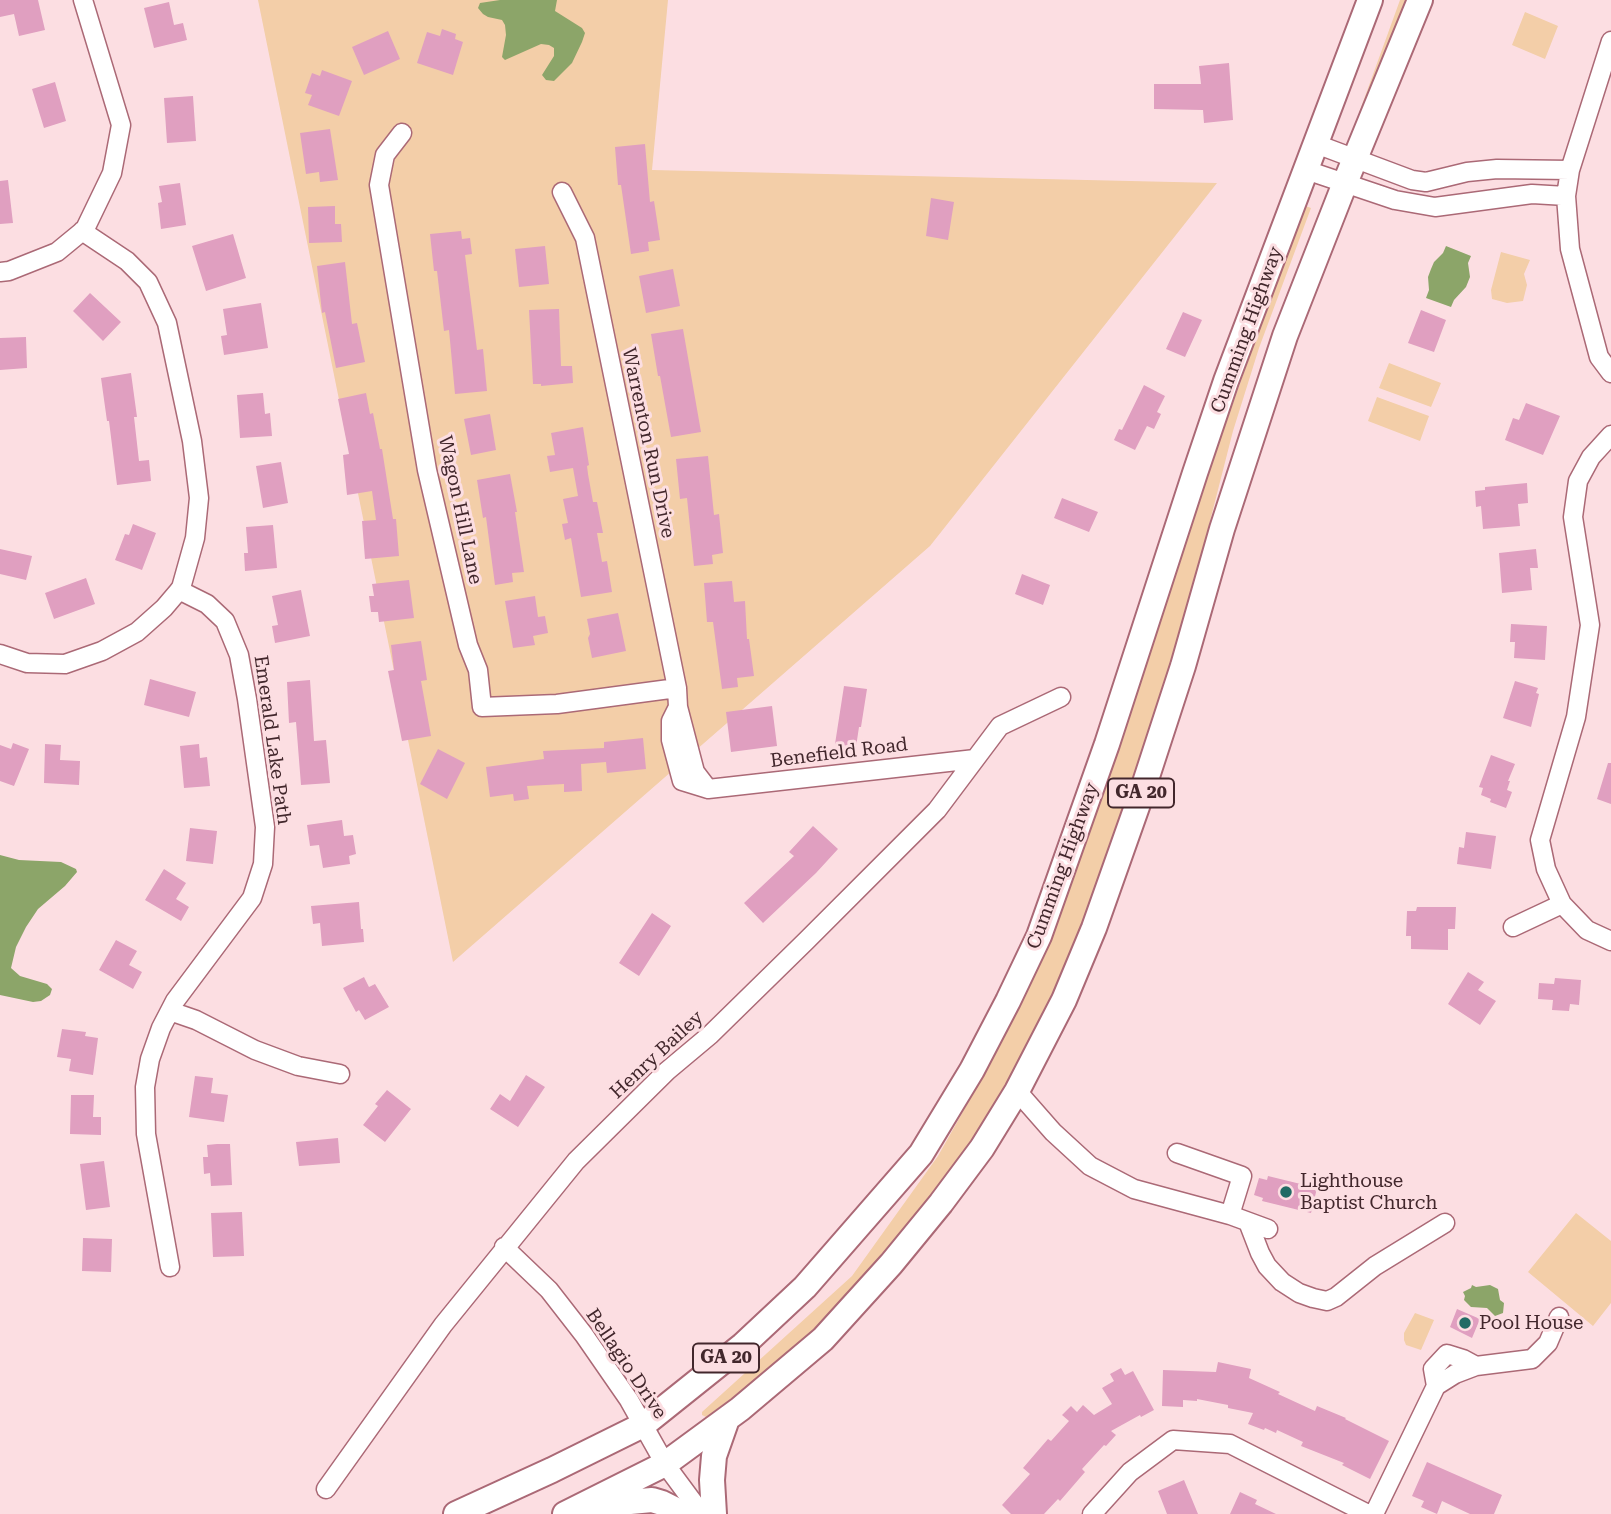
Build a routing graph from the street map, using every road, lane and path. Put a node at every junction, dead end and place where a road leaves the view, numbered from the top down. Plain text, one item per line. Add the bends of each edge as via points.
1 (83, 0) edge
2 (1370, 0) edge
3 (1420, 0) edge
4 (1611, 41) edge
5 (402, 133) dead end
6 (1316, 144) junction
7 (1355, 159) junction
8 (1306, 170) junction
9 (1570, 170) junction
10 (1451, 176) junction
11 (1345, 183) junction
12 (562, 192) dead end
13 (1566, 195) junction
14 (1453, 205) junction
15 (82, 232) junction
16 (0, 272) edge
17 (1611, 373) edge
18 (1611, 435) edge
19 (179, 590) junction
20 (0, 654) edge
21 (677, 688) junction
22 (1061, 697) dead end
23 (975, 759) junction
24 (708, 789) joint
25 (1562, 904) junction
26 (1513, 927) dead end
27 (1611, 941) edge
28 (170, 1011) junction
29 (340, 1074) dead end
30 (1017, 1090) junction
31 (1177, 1153) dead end
32 (1230, 1215) junction
33 (1248, 1222) junction
34 (1445, 1223) dead end
35 (1268, 1229) dead end
36 (504, 1247) junction
37 (170, 1267) dead end
38 (1559, 1317) dead end
39 (727, 1419) junction
40 (643, 1425) junction
41 (665, 1464) junction
42 (326, 1489) dead end
43 (570, 1512) edge
44 (456, 1514) edge
45 (684, 1514) edge
46 (702, 1514) edge
47 (714, 1514) edge
48 (1092, 1514) edge
49 (1368, 1514) edge
50 (1374, 1514) edge

1 - 15 street via 121,125 112,173
2 - 6 highway, Cumming Highway / GA 20
3 - 7 highway, Cumming Highway / GA 20
4 - 9 street
5 - 21 street, Wagon Hill Lane via 385,155 379,185 427,470 468,645 478,670 482,707 557,705
6 - 7 street
6 - 8 highway, Cumming Highway / GA 20
7 - 10 street via 1412,180
7 - 11 highway, Cumming Highway / GA 20
8 - 11 street
8 - 40 highway, Cumming Highway / GA 20 via 1226,381 1039,936 1009,1001 921,1154 805,1287 743,1345
9 - 10 street via 1497,169
9 - 13 street
10 - 14 street
11 - 14 street via 1395,200 1435,207
11 - 30 highway, Cumming Highway / GA 20 via 1281,348 1183,666 1094,928 1064,1000
12 - 21 street, Warrenton Run Drive via 585,239
13 - 14 street via 1532,194
13 - 17 street via 1570,249 1599,357
15 - 16 street via 57,252
15 - 19 street via 127,261 148,282 167,323 199,498 195,538
18 - 25 street via 1578,481 1573,517 1590,625 1576,718 1540,840 1546,869
19 - 20 street via 137,632 93,654 65,664 27,663
19 - 28 street, Emerald Lake Path via 208,604 225,621 239,655 265,827 263,864 252,898
21 - 24 street, Warrenton Run Drive via 679,740
22 - 23 street, Henry Bailey via 1000,726
23 - 24 street, Benefield Road
23 - 36 street, Henry Bailey via 937,810 576,1161
25 - 26 street
25 - 27 street via 1587,930
28 - 29 street via 298,1066
28 - 37 street, Emerald Lake Path via 150,1059 145,1134
30 - 32 street via 1090,1166 1134,1189
30 - 39 highway, Cumming Highway / GA 20 via 982,1148 891,1264 823,1339
31 - 32 street via 1242,1176
32 - 33 street
33 - 34 street via 1267,1266 1282,1282 1299,1293 1327,1301
33 - 35 street
36 - 40 street, Bellagio Drive via 549,1290
36 - 42 street, Henry Bailey
38 - 50 street via 1548,1343 1532,1359 1476,1367 1436,1386
39 - 41 highway, Cumming Highway / GA 20
39 - 47 highway via 714,1456
40 - 41 street, Bellagio Drive
40 - 44 highway, Cumming Highway / GA 20
41 - 43 highway, Cumming Highway / GA 20
41 - 46 street, Bellagio Drive
43 - 45 highway via 652,1500
48 - 49 street via 1130,1472 1173,1440 1230,1444

